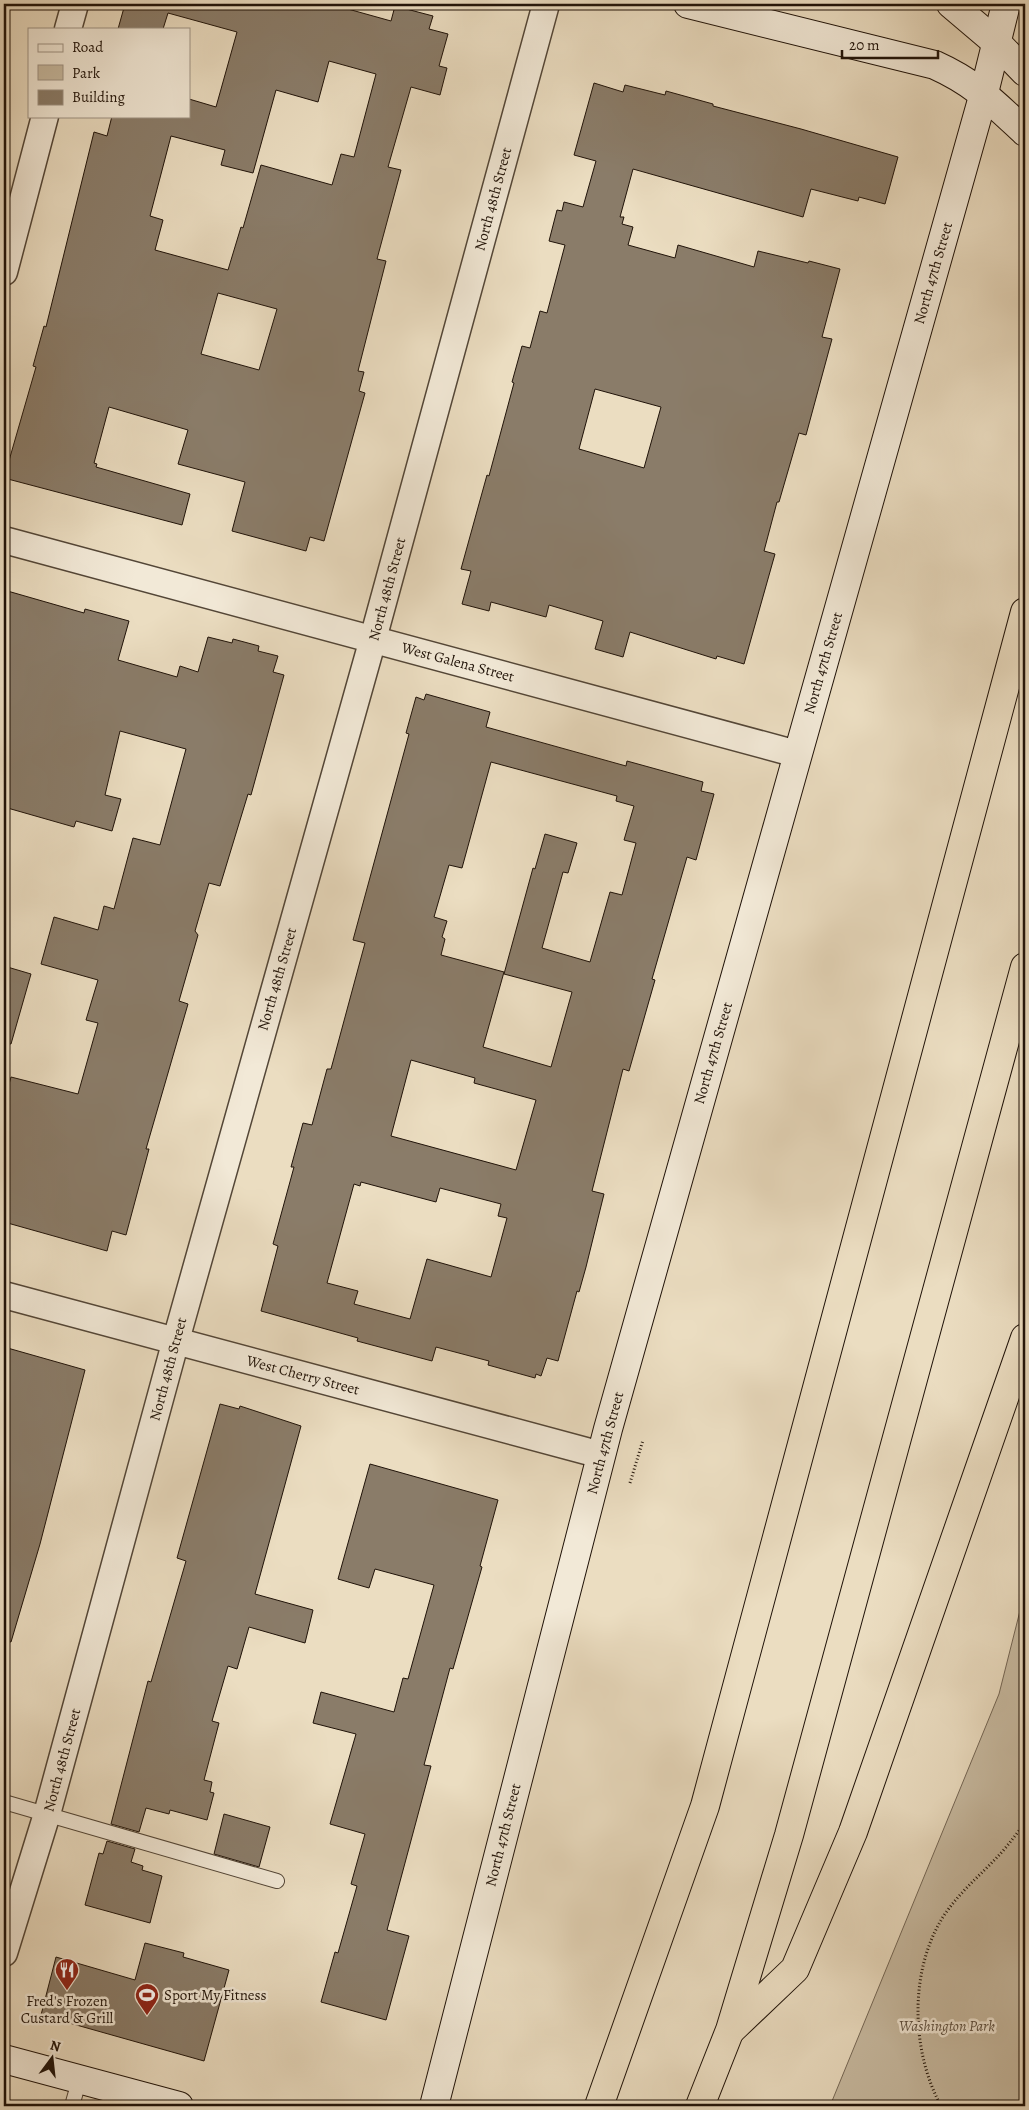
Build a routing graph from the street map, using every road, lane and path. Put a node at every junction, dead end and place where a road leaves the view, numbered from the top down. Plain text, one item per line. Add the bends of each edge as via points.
1 (75, 4) edge
2 (546, 4) edge
3 (688, 4) edge
4 (951, 4) edge
5 (1006, 4) edge
6 (68, 28) edge
7 (997, 43) junction
8 (1025, 72) edge
9 (984, 93) junction
10 (44, 118) edge
11 (1025, 132) edge
12 (4, 272) edge
13 (4, 540) edge
14 (1025, 612) edge
15 (373, 639) junction
16 (797, 754) junction
17 (1025, 967) edge
18 (4, 1295) edge
19 (1025, 1338) edge
20 (176, 1340) junction
21 (643, 1440) dead end
22 (601, 1455) junction
23 (630, 1483) dead end
24 (4, 1802) edge
25 (47, 1814) junction
26 (1025, 1823) edge
27 (277, 1881) dead end
28 (4, 1954) edge
29 (730, 2030) junction
30 (4, 2059) edge
31 (79, 2080) junction
32 (173, 2105) edge
33 (72, 2106) edge
34 (434, 2106) edge
35 (598, 2106) edge
36 (700, 2106) edge
37 (941, 2106) edge

1 - 6 street
2 - 15 street, North 48th Street
3 - 9 street via 934,66 962,78
4 - 7 street
5 - 7 street, North 47th Street
7 - 8 street
7 - 9 street, North 47th Street
9 - 11 street
9 - 16 street, North 47th Street
10 - 12 street
13 - 15 street, West Galena Street
14 - 35 highway via 706,1806
15 - 16 street, West Galena Street
15 - 20 street, North 48th Street
16 - 22 street, North 47th Street
17 - 29 highway via 789,1835
18 - 20 street, West Cherry Street
19 - 29 highway via 853,1832 795,1969
20 - 22 street, West Cherry Street
20 - 25 street, North 48th Street
21 - 23 path
22 - 34 street, North 47th Street
24 - 25 lane
25 - 27 lane
25 - 28 street, North 48th Street
26 - 37 path via 942,1918 925,1957 920,1977 919,2045 932,2089
29 - 36 highway
30 - 31 street
31 - 32 street
31 - 33 lane

